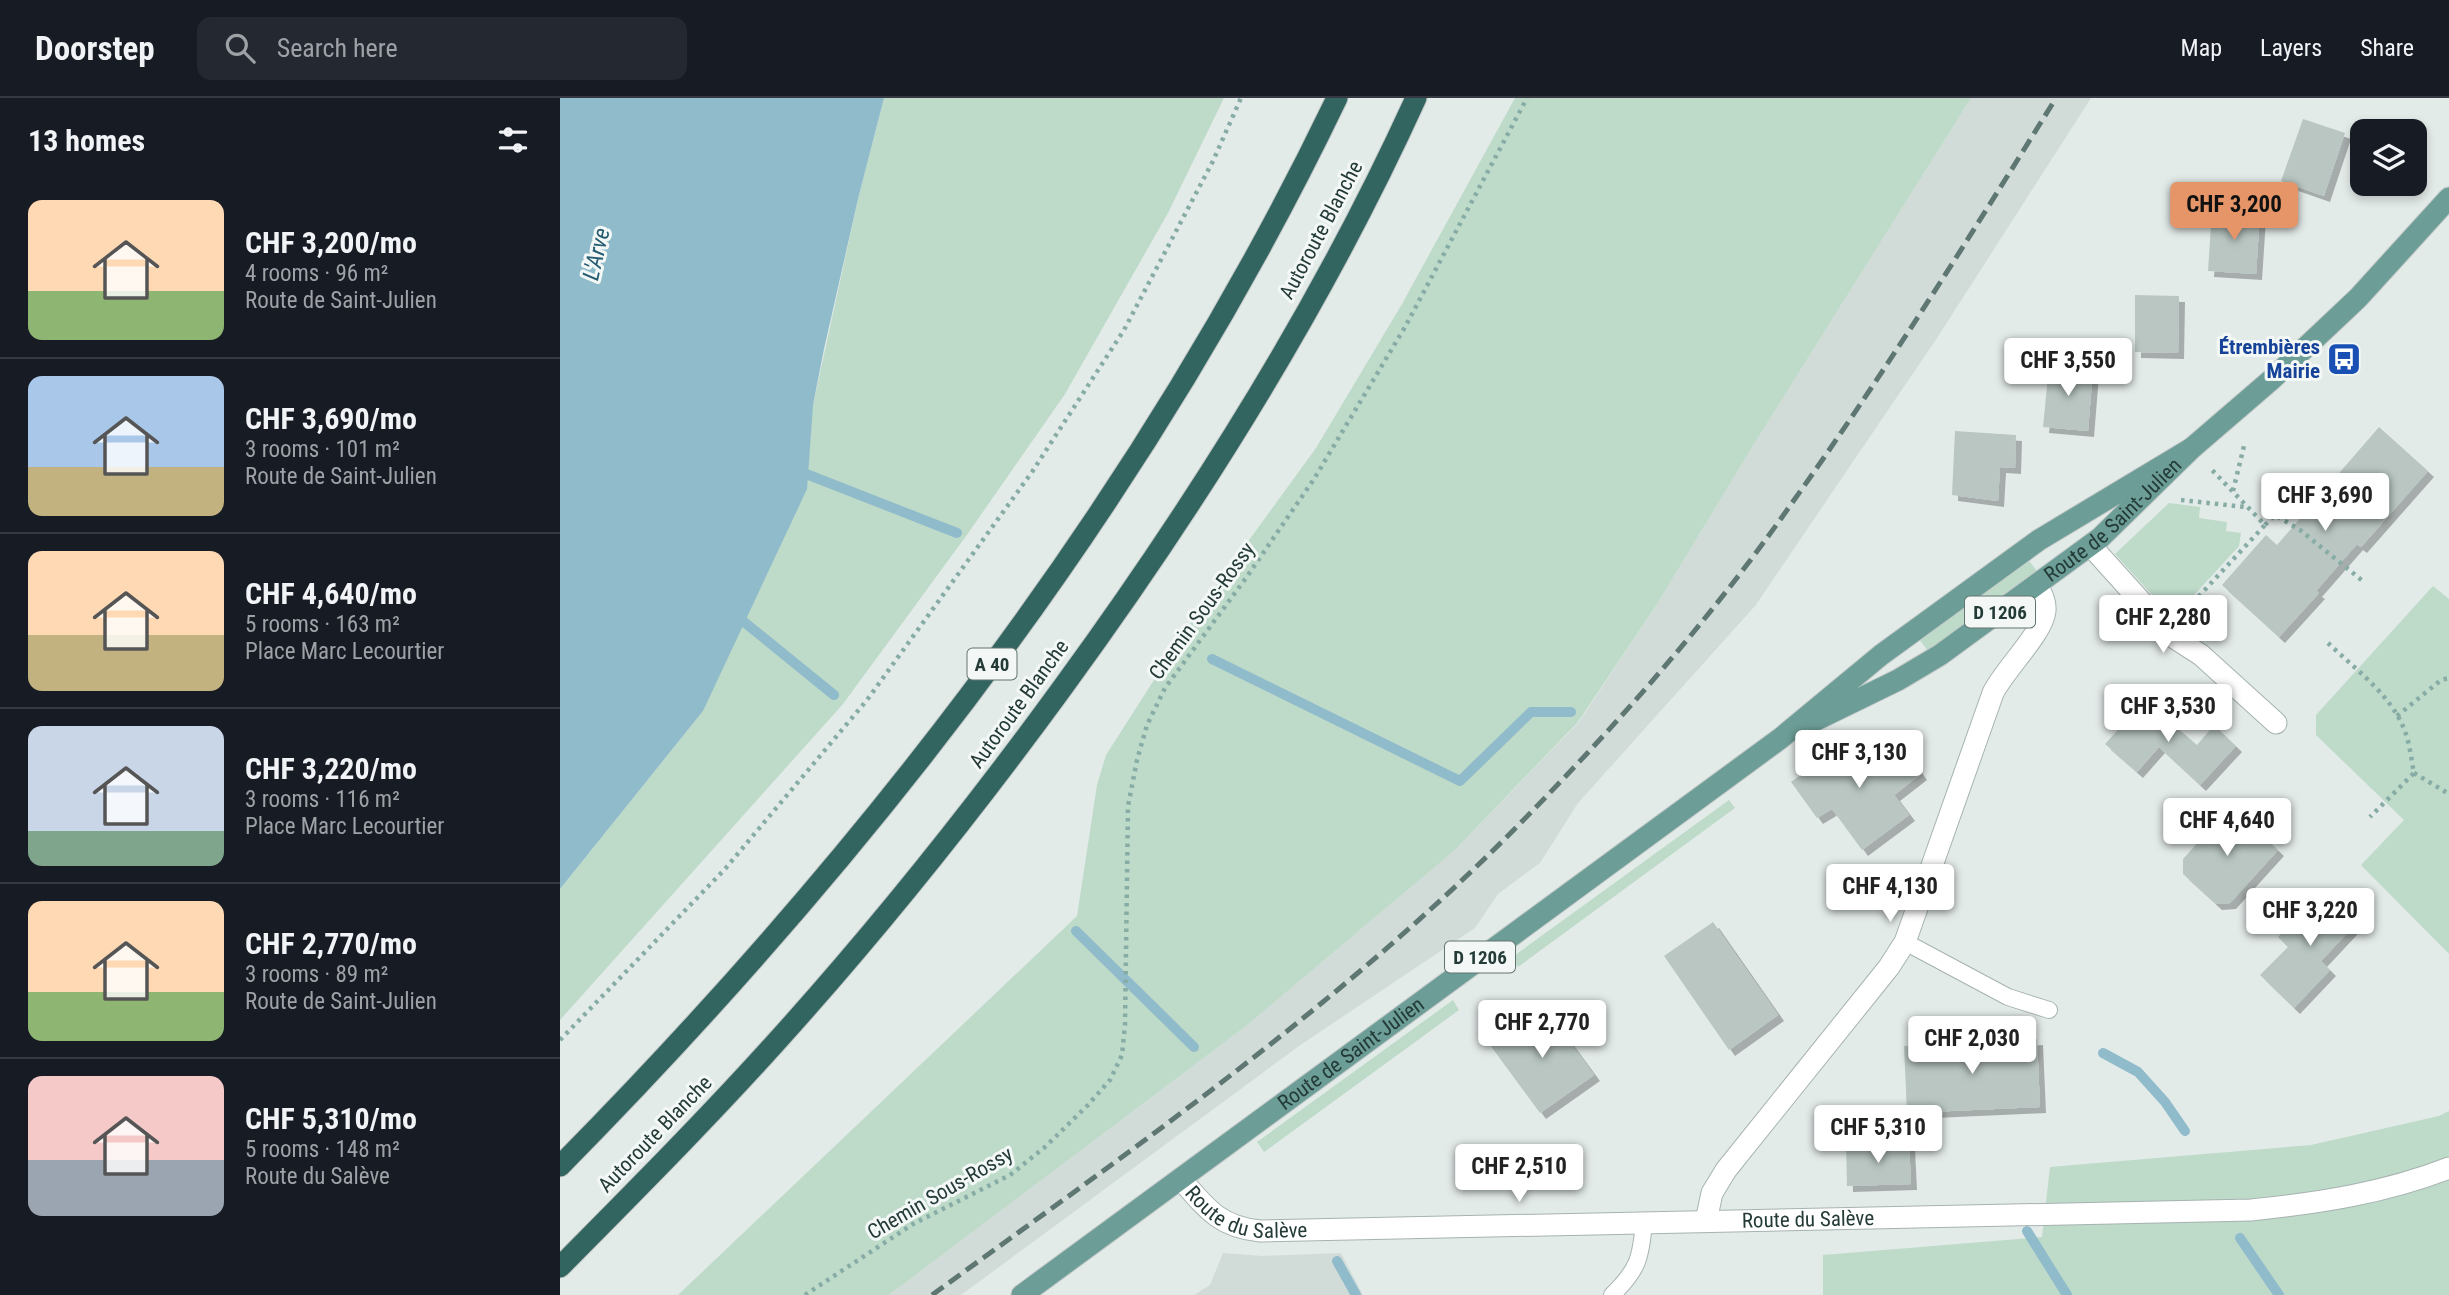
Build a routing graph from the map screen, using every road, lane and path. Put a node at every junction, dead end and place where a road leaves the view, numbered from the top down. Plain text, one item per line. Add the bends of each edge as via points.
1 (1241, 98) edge
2 (1337, 98) edge
3 (1416, 98) edge
4 (1527, 98) edge
5 (2449, 198) edge
6 (2245, 438) dead end
7 (2192, 448) junction
8 (2207, 464) dead end
9 (2233, 492) junction
10 (2175, 499) dead end
11 (2247, 507) junction
12 (2070, 521) junction
13 (2265, 525) junction
14 (2091, 546) junction
15 (2364, 582) dead end
16 (2037, 585) junction
17 (2167, 631) junction
18 (2328, 643) dead end
19 (2449, 678) edge
20 (2398, 716) junction
21 (2276, 723) dead end
22 (1781, 738) junction
23 (2414, 773) junction
24 (2449, 794) edge
25 (2371, 817) dead end
26 (1905, 942) junction
27 (2049, 1010) dead end
28 (560, 1040) edge
29 (560, 1166) edge
30 (2449, 1168) edge
31 (1181, 1179) junction
32 (1706, 1221) junction
33 (1644, 1222) junction
34 (560, 1267) edge
35 (805, 1295) edge
36 (1021, 1295) edge
37 (1612, 1295) edge

1 - 28 path via 1124,330 1032,472 867,699 724,869
2 - 29 highway, A 40 via 1255,259 1065,565 946,728 815,890 724,995
3 - 34 highway, Autoroute Blanche via 1341,249 1258,397 1104,631 999,774 872,932 778,1040
4 - 35 path, Chemin Sous-Rossy via 1405,327 1314,479 1165,688 1147,725 1128,806 1125,1025 1122,1055 1110,1080 1045,1147 1010,1174 914,1224
5 - 7 main road, Route de Saint-Julien / D 1206 via 2340,315
6 - 9 path
7 - 12 main road, Route de Saint-Julien / D 1206
7 - 14 main road, Route de Saint-Julien / D 1206
8 - 9 path
9 - 11 path
10 - 11 path
11 - 13 path
12 - 14 main road
12 - 22 main road, Route de Saint-Julien / D 1206 via 1902,639
13 - 15 path via 2275,515
13 - 17 path
14 - 16 main road, Route de Saint-Julien / D 1206
14 - 17 street
16 - 22 main road, Route de Saint-Julien / D 1206 via 1940,655
16 - 26 street via 2045,601 2043,621 1993,693
17 - 21 street via 2201,655
18 - 20 path
19 - 20 path
20 - 23 path
22 - 31 main road, Route de Saint-Julien / D 1206
23 - 24 path
23 - 25 path
26 - 27 lane via 2008,997
26 - 32 street via 1726,1170 1712,1193
30 - 32 street, Route du Salève via 2347,1198 2251,1210
31 - 33 street, Route du Salève via 1221,1220 1261,1231
31 - 36 main road, Route de Saint-Julien / D 1206
32 - 33 street, Route du Salève
33 - 37 lane via 1639,1262

